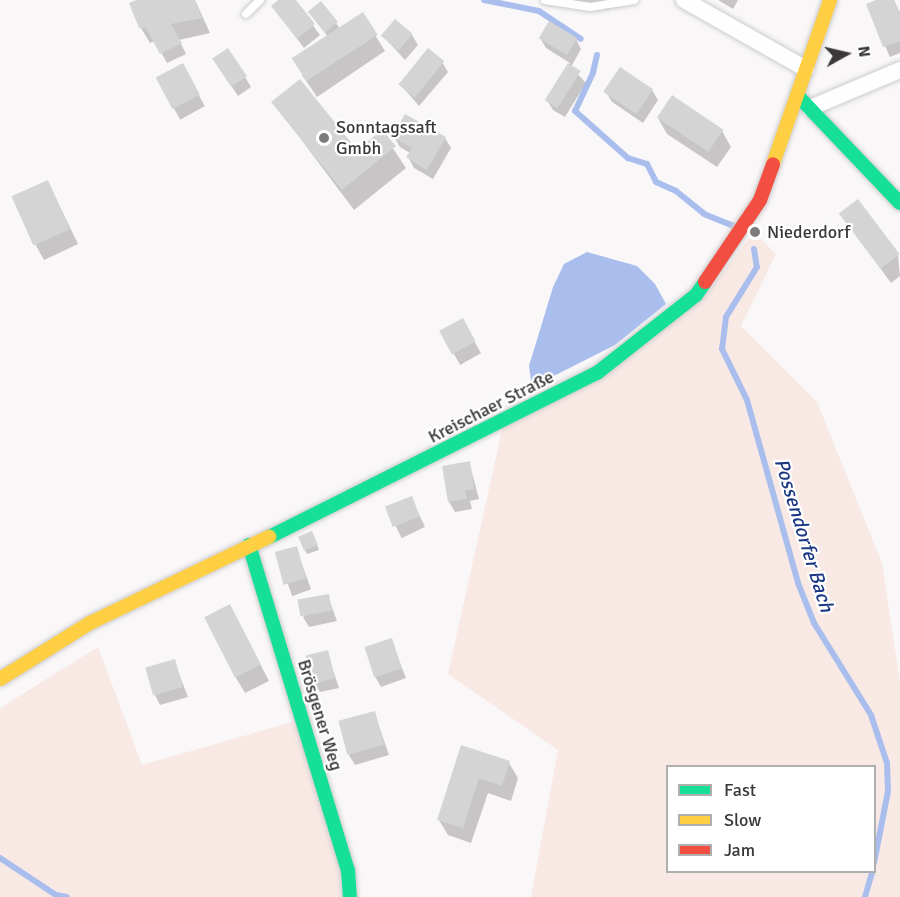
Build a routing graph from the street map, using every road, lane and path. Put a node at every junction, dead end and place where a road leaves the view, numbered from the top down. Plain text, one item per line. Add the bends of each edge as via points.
1 (260, 0) edge
2 (545, 0) edge
3 (634, 0) edge
4 (684, 0) edge
5 (830, 0) edge
6 (246, 15) dead end
7 (806, 69) junction
8 (900, 70) edge
9 (797, 95) junction
10 (810, 108) junction
11 (900, 203) edge
12 (249, 545) junction
13 (0, 679) edge
14 (350, 897) edge

1 - 6 lane
2 - 3 lane via 590,7
4 - 7 street
5 - 7 main road, Kreischaer Straße
7 - 9 main road, Kreischaer Straße
8 - 10 street
9 - 10 main road
9 - 12 main road, Kreischaer Straße via 760,200 696,295 597,373 391,479
10 - 11 main road
12 - 13 main road, Kreischaer Straße via 90,623
12 - 14 main road, Brösgener Weg via 348,870

